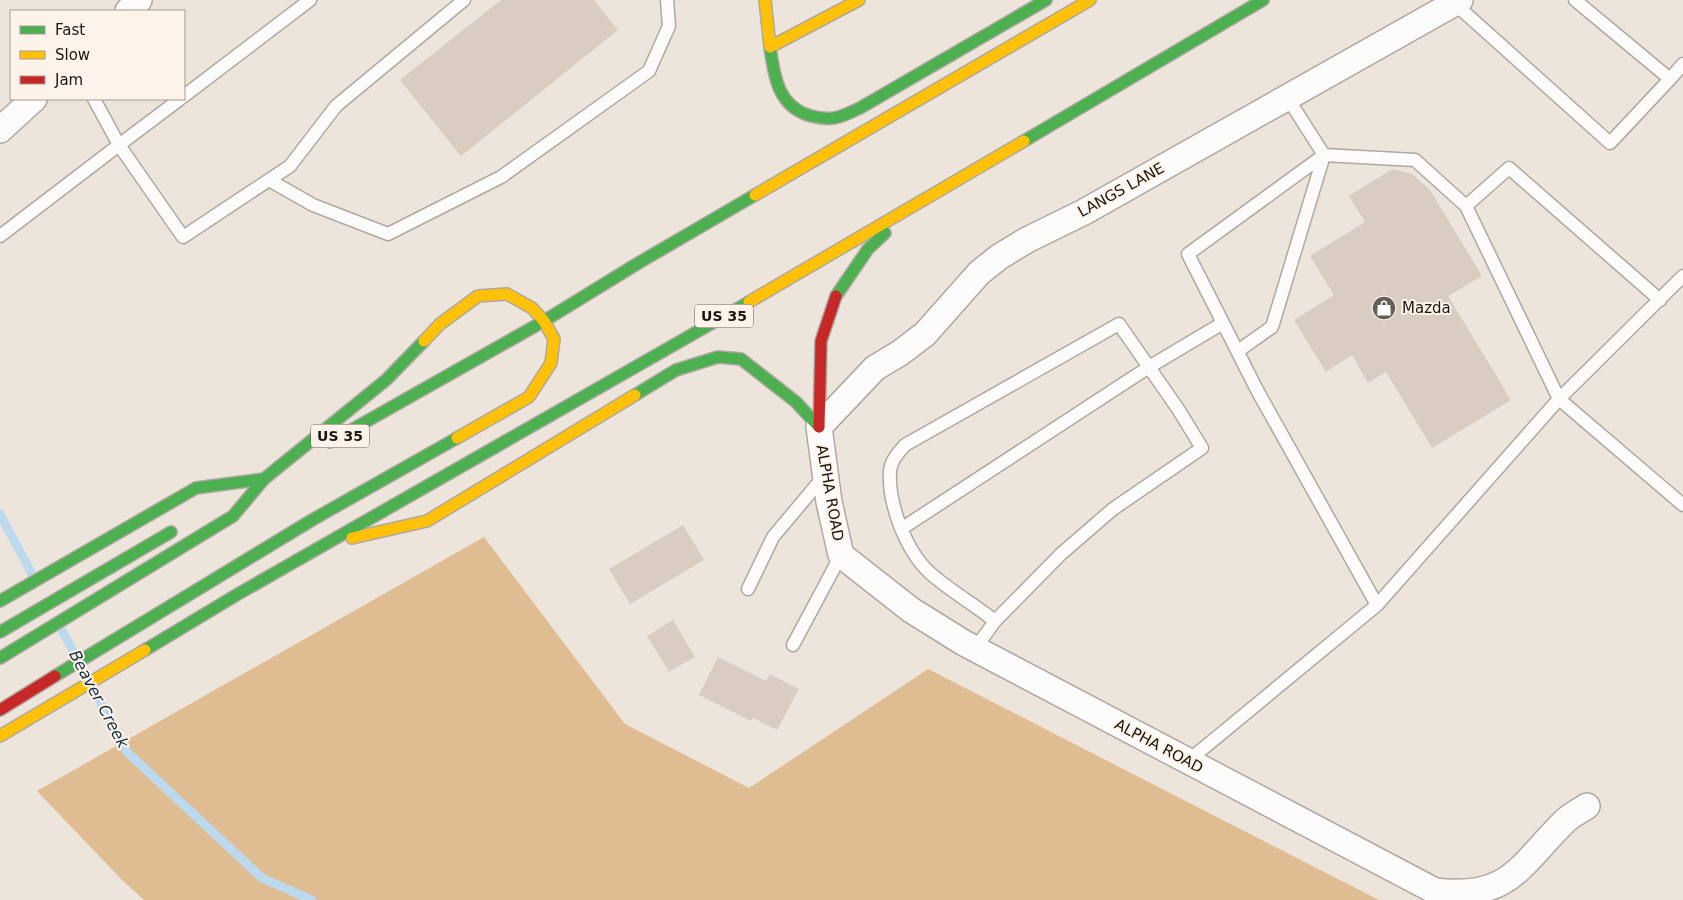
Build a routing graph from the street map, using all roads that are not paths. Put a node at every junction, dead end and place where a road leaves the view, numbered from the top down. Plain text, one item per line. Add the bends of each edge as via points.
1 (139, 0) edge
2 (310, 0) edge
3 (464, 0) edge
4 (667, 0) edge
5 (765, 0) edge
6 (859, 0) edge
7 (1046, 0) edge
8 (1090, 0) edge
9 (1263, 0) edge
10 (1575, 0) edge
11 (1457, 1) edge
12 (129, 10) edge
13 (770, 47) junction
14 (1683, 64) edge
15 (1670, 79) junction
16 (185, 95) edge
17 (1287, 97) junction
18 (33, 100) edge
19 (95, 100) edge
20 (179, 100) edge
21 (0, 130) edge
22 (119, 146) junction
23 (1324, 155) junction
24 (270, 180) junction
25 (1466, 206) junction
26 (908, 209) junction
27 (0, 236) edge
28 (1683, 276) edge
29 (1660, 300) junction
30 (544, 321) junction
31 (1223, 323) junction
32 (1238, 351) junction
33 (1149, 367) junction
34 (1560, 400) junction
35 (819, 427) junction
36 (825, 475) junction
37 (264, 479) junction
38 (238, 494) dead end
39 (1683, 505) edge
40 (179, 528) dead end
41 (901, 529) junction
42 (324, 544) junction
43 (841, 555) junction
44 (748, 589) dead end
45 (0, 601) edge
46 (1377, 604) junction
47 (995, 620) junction
48 (0, 632) edge
49 (794, 645) dead end
50 (975, 649) junction
51 (0, 658) edge
52 (0, 710) edge
53 (1, 735) edge
54 (1188, 761) junction
55 (1587, 806) dead end

1 - 12 street
2 - 16 lane
3 - 24 lane via 336,106 290,166
4 - 24 lane via 668,26 649,71 501,177 388,234 313,205
5 - 13 main road
6 - 13 main road
7 - 13 main road via 860,108 835,118 795,112 782,98
8 - 30 main road, US 35
9 - 26 main road, US 35
10 - 15 lane
11 - 15 lane via 1610,144
11 - 17 street, LANGS LANE
14 - 15 lane
17 - 23 lane
17 - 35 street, LANGS LANE via 999,257 979,273 925,334 874,368
18 - 21 street
19 - 22 lane
20 - 22 lane
22 - 24 lane via 183,237
22 - 27 lane
23 - 25 lane via 1414,160
23 - 31 lane via 1188,254
23 - 32 lane via 1272,328
25 - 29 lane via 1509,168
25 - 34 lane
26 - 35 main road via 868,249 837,292 821,341
26 - 42 main road, US 35
28 - 29 lane
29 - 34 lane
30 - 37 main road, US 35
30 - 37 main road via 532,308 507,294 478,296 440,324 386,380
30 - 52 main road via 554,339 551,363 529,397 312,520
31 - 32 lane
31 - 33 lane
32 - 46 lane
33 - 41 lane
33 - 41 lane via 1119,324 905,445 896,455 890,470
33 - 47 lane via 1202,448 1113,508
34 - 39 lane
34 - 46 lane
35 - 36 street, ALPHA ROAD
35 - 42 main road via 796,402 753,367 741,359 718,357 676,370 427,521
36 - 43 street, ALPHA ROAD
36 - 44 lane via 772,537
37 - 38 main road, US 35
37 - 45 main road via 196,488
37 - 51 main road via 233,516
40 - 48 main road
41 - 47 lane via 930,572
42 - 53 main road, US 35
43 - 49 lane
43 - 50 street, ALPHA ROAD via 910,610
46 - 54 lane
47 - 50 lane
50 - 54 street, ALPHA ROAD
54 - 55 street, ALPHA ROAD via 1435,891 1453,897 1477,898 1509,886 1566,820

